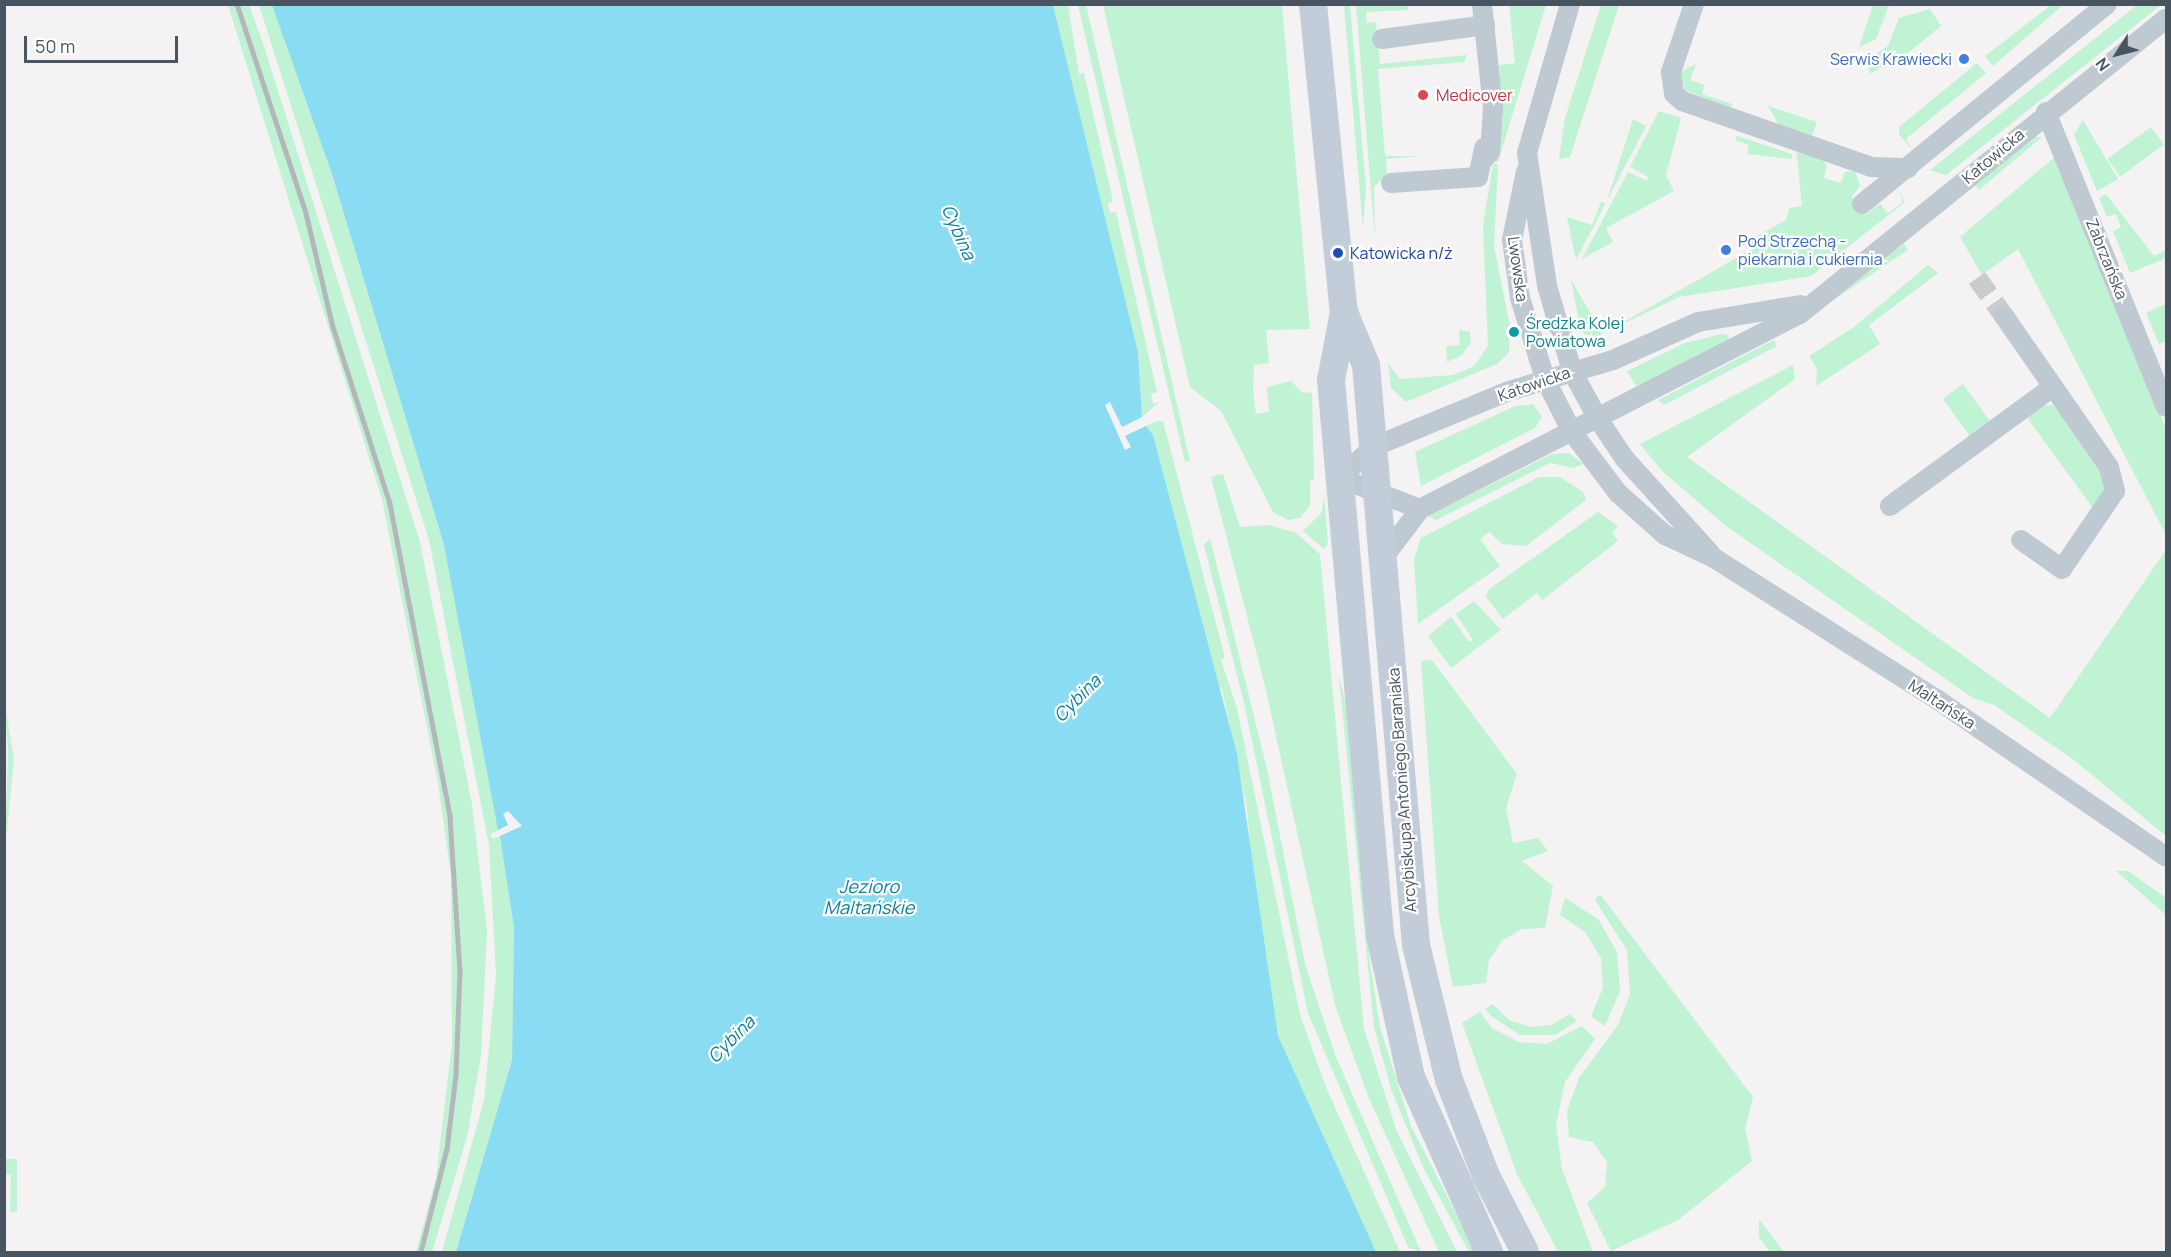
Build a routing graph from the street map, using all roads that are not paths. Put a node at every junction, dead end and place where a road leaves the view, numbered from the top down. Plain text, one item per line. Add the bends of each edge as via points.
1 (1313, 4) edge
2 (1482, 4) edge
3 (1570, 4) edge
4 (1694, 4) edge
5 (2107, 4) edge
6 (2166, 19) edge
7 (1485, 26) junction
8 (1382, 39) dead end
9 (2046, 112) junction
10 (1908, 168) junction
11 (1526, 171) junction
12 (1391, 183) dead end
13 (1862, 204) dead end
14 (1823, 297) junction
15 (1344, 312) junction
16 (2004, 316) tunnel mouth
17 (1572, 371) junction
18 (1545, 379) junction
19 (2051, 388) junction
20 (2166, 407) edge
21 (1598, 419) junction
22 (1572, 432) junction
23 (1373, 447) junction
24 (1340, 478) junction
25 (1376, 494) junction
26 (1890, 506) dead end
27 (1420, 509) junction
28 (2020, 540) dead end
29 (1714, 558) junction
30 (1381, 561) junction
31 (2166, 857) edge
32 (1489, 1252) edge
33 (1525, 1252) edge

1 - 15 street, Arcybiskupa Antoniego Baraniaka
2 - 7 street
3 - 11 street, Lwowska via 1540,94
4 - 10 street via 1671,72 1674,94 1682,101 1871,166
5 - 10 street
6 - 9 street, Katowicka
7 - 8 street
7 - 12 street via 1493,109 1490,152 1478,177
9 - 14 street, Katowicka
9 - 20 street, Zabrzańska
10 - 13 street
11 - 17 street, Lwowska via 1546,286
11 - 18 street, Lwowska via 1512,240 1520,298
14 - 17 street, Katowicka via 1789,309 1698,322 1613,360
14 - 21 street, Katowicka
15 - 23 street, Arcybiskupa Antoniego Baraniaka via 1366,365
15 - 24 street, Arcybiskupa Antoniego Baraniaka via 1330,380
16 - 19 street
17 - 18 street, Katowicka
17 - 21 street, Lwowska
18 - 22 street, Lwowska
18 - 23 street, Katowicka
19 - 26 street
19 - 28 street via 2109,466 2115,491 2062,569
21 - 22 street, Katowicka
21 - 29 street, Maltańska via 1625,459
22 - 27 street, Katowicka
22 - 29 street, Maltańska via 1643,518 1665,535
23 - 24 street, Katowicka
23 - 25 street, Arcybiskupa Antoniego Baraniaka
24 - 25 street
24 - 32 street, Arcybiskupa Antoniego Baraniaka via 1388,983 1422,1109
25 - 27 street
25 - 30 street, Arcybiskupa Antoniego Baraniaka
27 - 30 street, Katowicka via 1400,529
29 - 31 street, Maltańska via 1942,703
30 - 33 street, Arcybiskupa Antoniego Baraniaka via 1410,903 1422,978 1467,1129

